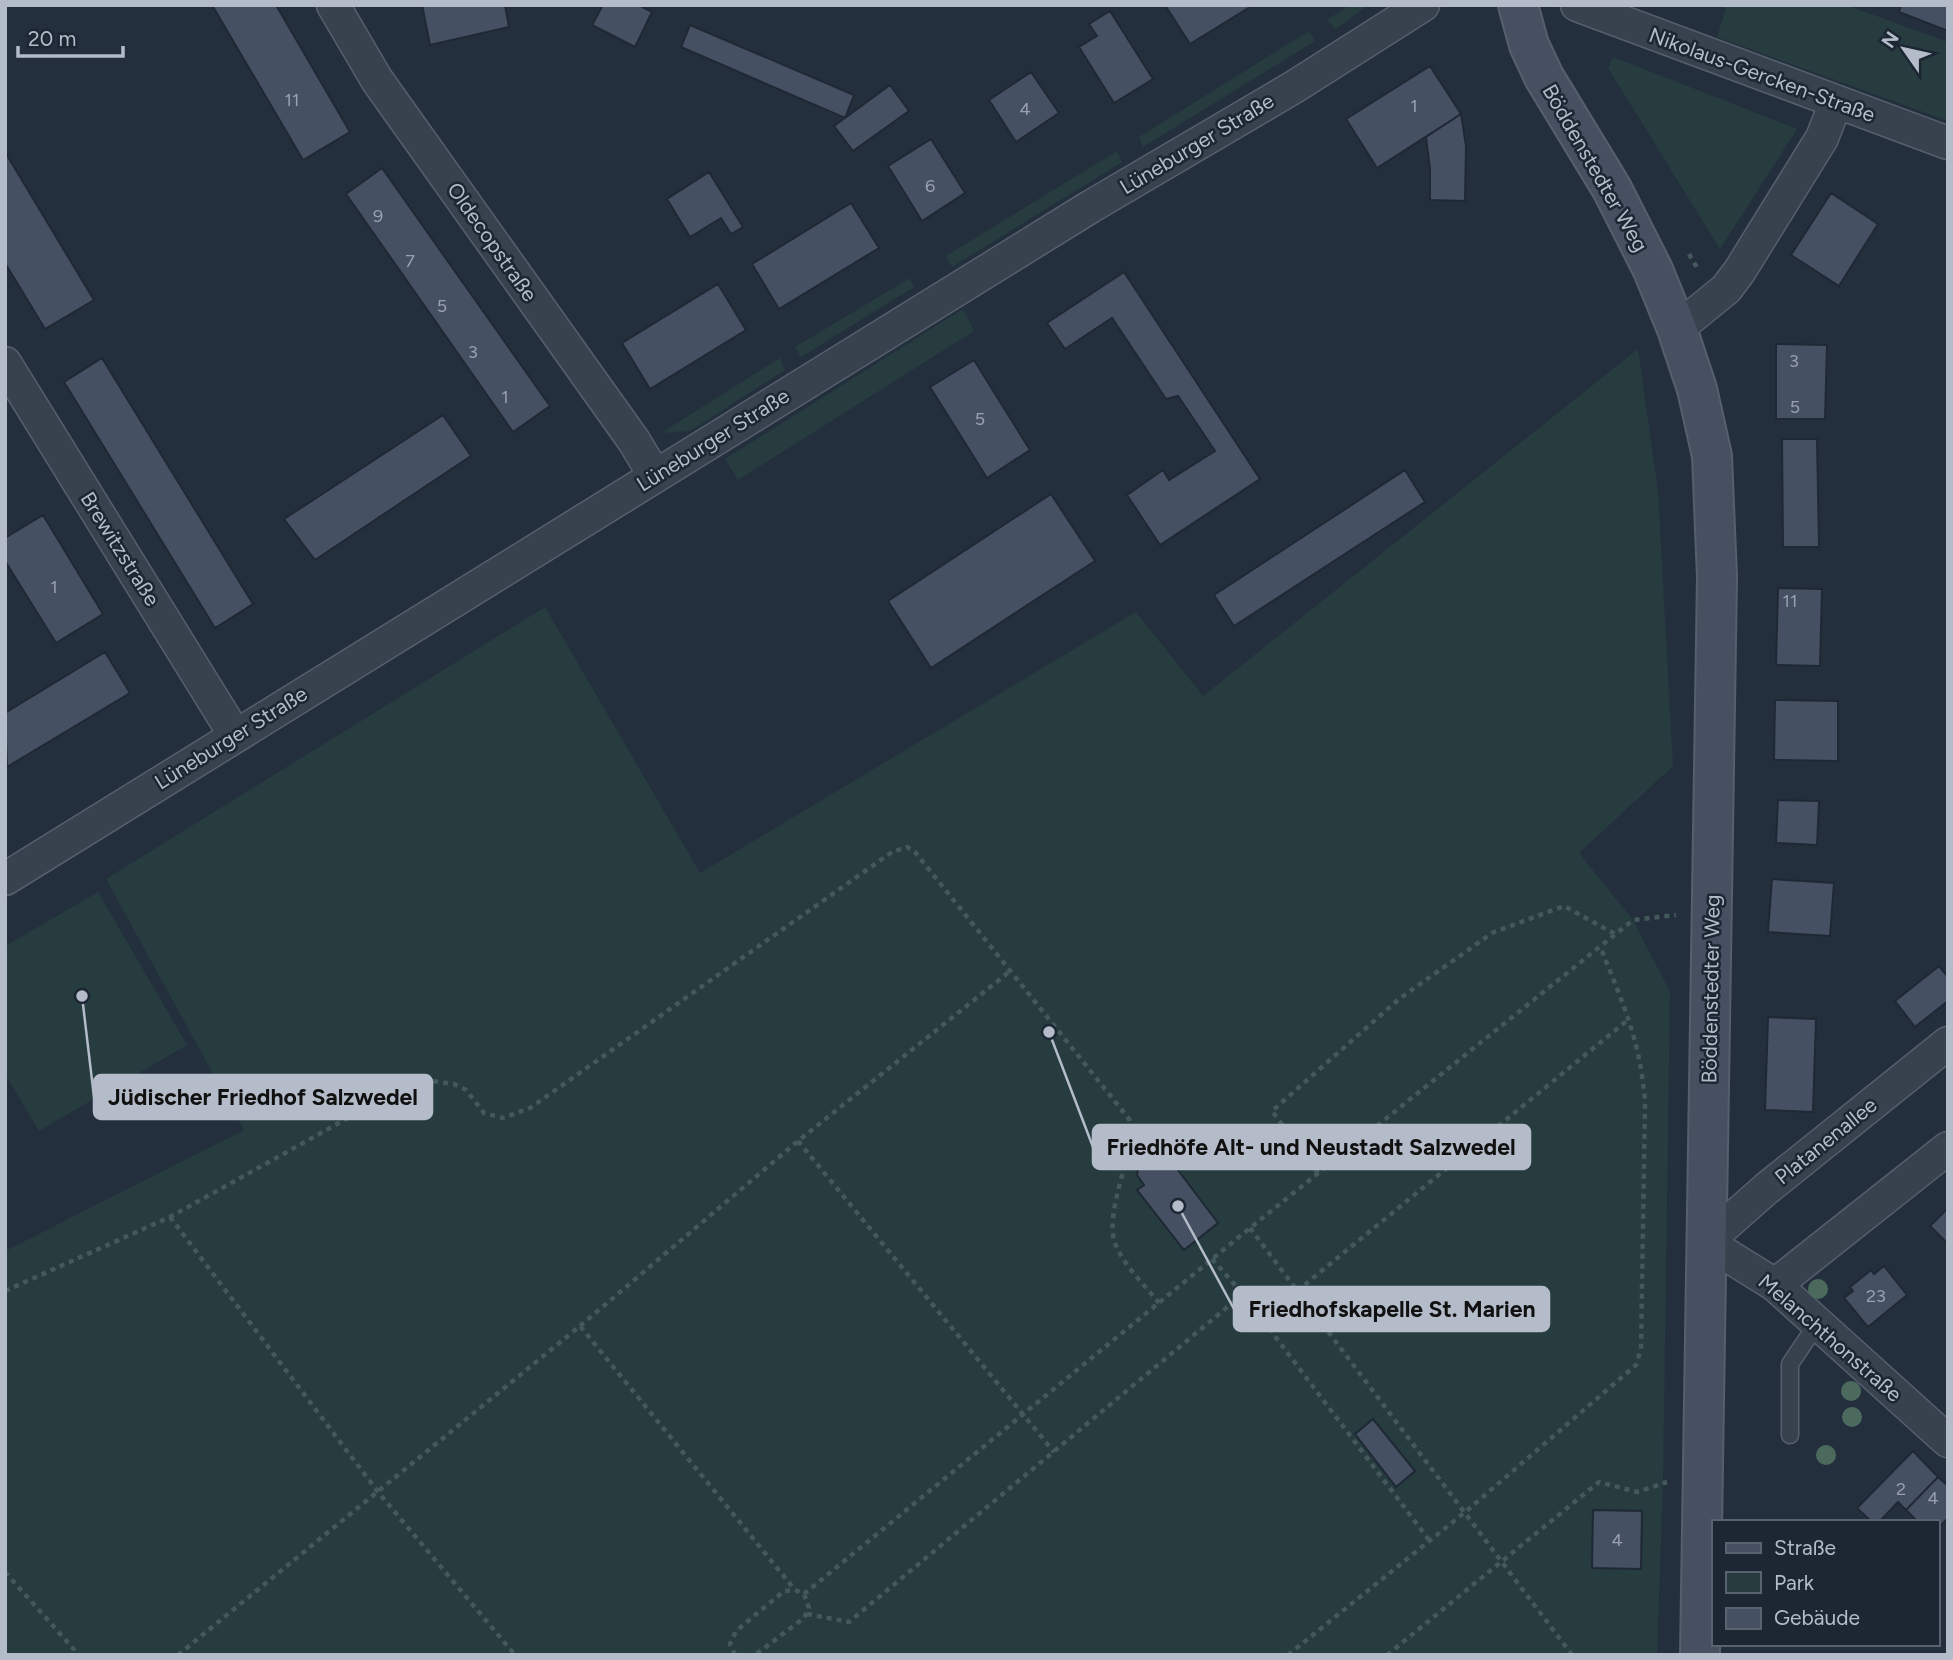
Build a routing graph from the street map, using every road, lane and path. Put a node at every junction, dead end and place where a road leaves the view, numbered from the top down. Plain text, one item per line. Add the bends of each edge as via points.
1 (333, 5) edge
2 (1423, 5) edge
3 (1518, 5) edge
4 (1577, 5) edge
5 (1836, 102) junction
6 (1948, 143) edge
7 (1677, 328) junction
8 (5, 363) edge
9 (655, 476) junction
10 (235, 736) junction
11 (5, 880) edge
12 (1633, 920) dead end
13 (1615, 934) junction
14 (1600, 946) junction
15 (1009, 972) junction
16 (1629, 1018) junction
17 (1948, 1043) edge
18 (798, 1141) junction
19 (1948, 1148) edge
20 (1318, 1173) junction
21 (170, 1217) junction
22 (1250, 1228) junction
23 (1706, 1242) junction
24 (1212, 1259) junction
25 (1775, 1285) junction
26 (5, 1291) edge
27 (1297, 1291) junction
28 (1243, 1294) junction
29 (1159, 1303) junction
30 (1817, 1324) junction
31 (580, 1326) junction
32 (1022, 1416) junction
33 (1790, 1436) dead end
34 (1948, 1441) edge
35 (1054, 1452) junction
36 (1674, 1480) dead end
37 (377, 1492) junction
38 (1464, 1513) junction
39 (1429, 1540) junction
40 (1501, 1561) junction
41 (5, 1572) edge
42 (795, 1590) junction
43 (804, 1594) junction
44 (807, 1614) junction
45 (79, 1655) edge
46 (178, 1655) edge
47 (515, 1655) edge
48 (734, 1655) edge
49 (755, 1655) edge
50 (1288, 1655) edge
51 (1387, 1655) edge
52 (1572, 1655) edge
53 (1700, 1655) edge

1 - 9 street, Oldecopstraße via 377,80
2 - 9 street, Lüneburger Straße
3 - 7 street, Böddenstedter Weg via 1544,77 1612,189
4 - 5 street, Nikolaus-Gercken-Straße
5 - 6 street, Nikolaus-Gercken-Straße
5 - 7 street via 1822,138 1738,272 1726,289
7 - 23 street, Böddenstedter Weg via 1712,456 1717,577
8 - 10 street, Brewitzstraße
9 - 10 street, Lüneburger Straße
10 - 11 street, Lüneburger Straße
12 - 13 path
13 - 14 path
13 - 20 path via 1564,906 1492,933 1399,999 1272,1111
14 - 16 path
14 - 20 path
15 - 18 path
15 - 21 path via 915,852 901,847 530,1108 503,1118 484,1113 466,1090 454,1084 418,1079
15 - 29 path via 1129,1119 1133,1132 1113,1224 1114,1240
16 - 27 path
16 - 38 path via 1641,1061 1645,1102 1641,1349 1636,1365
17 - 23 street, Platanenallee
18 - 31 path
18 - 32 path
19 - 25 street
20 - 22 path
21 - 26 path
21 - 37 path
22 - 24 path
22 - 27 path
23 - 25 street, Melanchthonstraße
23 - 53 street, Böddenstedter Weg
24 - 28 path
24 - 29 path
25 - 30 street, Melanchthonstraße
27 - 38 path
28 - 35 path
28 - 39 path
29 - 32 path
30 - 33 lane via 1790,1364
30 - 34 street, Melanchthonstraße
31 - 37 path
31 - 42 path
32 - 35 path
32 - 43 path
35 - 44 path via 849,1622
36 - 40 path via 1637,1492 1600,1482
37 - 46 path
37 - 47 path
38 - 39 path
38 - 40 path
39 - 50 path
40 - 51 path
40 - 52 path
41 - 45 path
42 - 43 path
42 - 48 path via 785,1591 736,1631 730,1644
43 - 44 path via 809,1602
44 - 49 path

